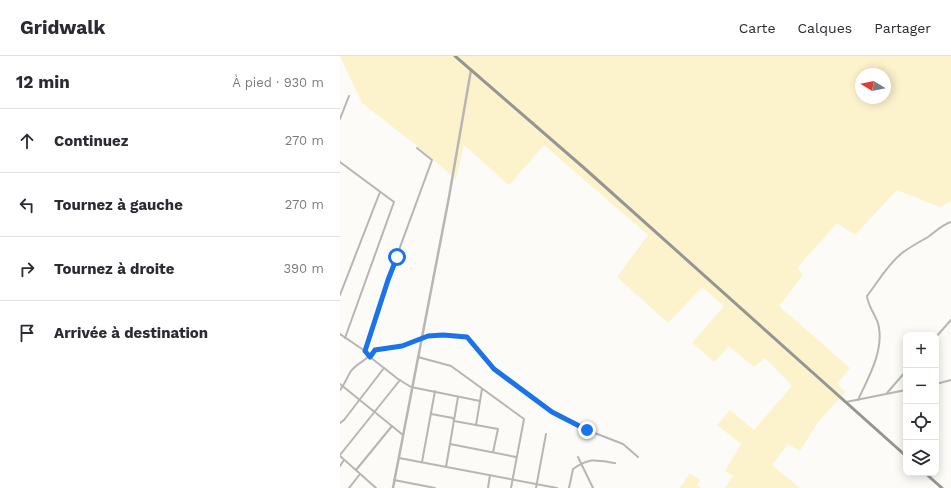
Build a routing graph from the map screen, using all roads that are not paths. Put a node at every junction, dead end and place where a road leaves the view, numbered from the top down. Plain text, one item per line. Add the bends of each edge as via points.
1 (455, 56) edge
2 (470, 70) junction
3 (349, 96) dead end
4 (340, 119) edge
5 (417, 148) dead end
6 (340, 162) edge
7 (380, 192) junction
8 (951, 222) edge
9 (340, 295) edge
10 (951, 320) edge
11 (340, 334) edge
12 (939, 334) edge
13 (345, 338) junction
14 (421, 338) junction
15 (365, 351) junction
16 (370, 357) junction
17 (417, 357) junction
18 (384, 368) junction
19 (903, 375) edge
20 (400, 380) junction
21 (951, 380) edge
22 (939, 383) edge
23 (340, 384) edge
24 (343, 387) junction
25 (411, 387) junction
26 (482, 389) junction
27 (340, 390) edge
28 (435, 391) junction
29 (903, 391) edge
30 (887, 394) junction
31 (458, 397) junction
32 (359, 400) junction
33 (858, 400) junction
34 (480, 401) junction
35 (845, 402) junction
36 (374, 412) junction
37 (431, 414) junction
38 (454, 421) junction
39 (340, 423) edge
40 (476, 425) junction
41 (392, 426) junction
42 (546, 434) dead end
43 (403, 435) junction
44 (450, 444) junction
45 (493, 452) junction
46 (903, 453) edge
47 (340, 456) edge
48 (638, 456) dead end
49 (516, 457) junction
50 (578, 457) dead end
51 (398, 458) junction
52 (344, 460) junction
53 (422, 462) junction
54 (582, 463) junction
55 (616, 463) dead end
56 (340, 466) edge
57 (446, 467) junction
58 (356, 470) junction
59 (360, 474) junction
60 (490, 475) junction
61 (928, 476) edge
62 (394, 480) junction
63 (512, 480) junction
64 (536, 484) junction
65 (419, 486) edge
66 (349, 488) edge
67 (375, 488) edge
68 (392, 488) edge
69 (434, 488) edge
70 (488, 488) edge
71 (511, 488) edge
72 (536, 488) edge
73 (557, 488) edge
74 (568, 488) edge
75 (592, 488) edge
76 (942, 488) edge

1 - 2 main road
2 - 14 street via 449,197
2 - 35 main road via 577,162
3 - 4 street
5 - 15 street via 432,160
6 - 7 street
7 - 9 street
7 - 13 street via 394,202
8 - 33 street via 901,253 867,296 867,302 880,327 879,351
10 - 12 street
11 - 13 street
13 - 15 street
14 - 16 street via 402,346 375,350
14 - 17 street
14 - 48 street via 443,335 467,337 494,369 552,412 587,430 623,444
15 - 16 street
16 - 18 street
16 - 24 street via 352,370
17 - 25 street
17 - 26 street via 451,366
18 - 20 street
18 - 32 street
19 - 30 street
20 - 25 street
20 - 36 street
21 - 22 street
23 - 24 street
24 - 27 street
24 - 32 street
25 - 28 street
25 - 43 street
26 - 34 street
26 - 49 street via 524,419
28 - 31 street
28 - 37 street
29 - 30 street
30 - 33 street
31 - 34 street
31 - 38 street
32 - 36 street
32 - 39 street
33 - 35 street
34 - 40 street
35 - 46 main road
36 - 41 street
36 - 47 street
37 - 38 street via 453,418
37 - 53 street
38 - 40 street
38 - 44 street
40 - 45 street via 498,429
41 - 43 street
41 - 58 street
42 - 64 street
43 - 51 street
44 - 45 street
44 - 57 street
45 - 49 street
47 - 52 street
49 - 63 street
50 - 54 street
51 - 53 street
51 - 62 street
52 - 56 street
52 - 58 street
53 - 57 street
54 - 55 street via 594,459
54 - 74 street via 573,469
54 - 75 street
57 - 60 street
58 - 59 street
59 - 66 street
59 - 67 street
60 - 63 street
60 - 70 street
61 - 76 main road
62 - 65 street
62 - 68 street
63 - 64 street
63 - 71 street
64 - 72 street
64 - 73 street
65 - 69 street

